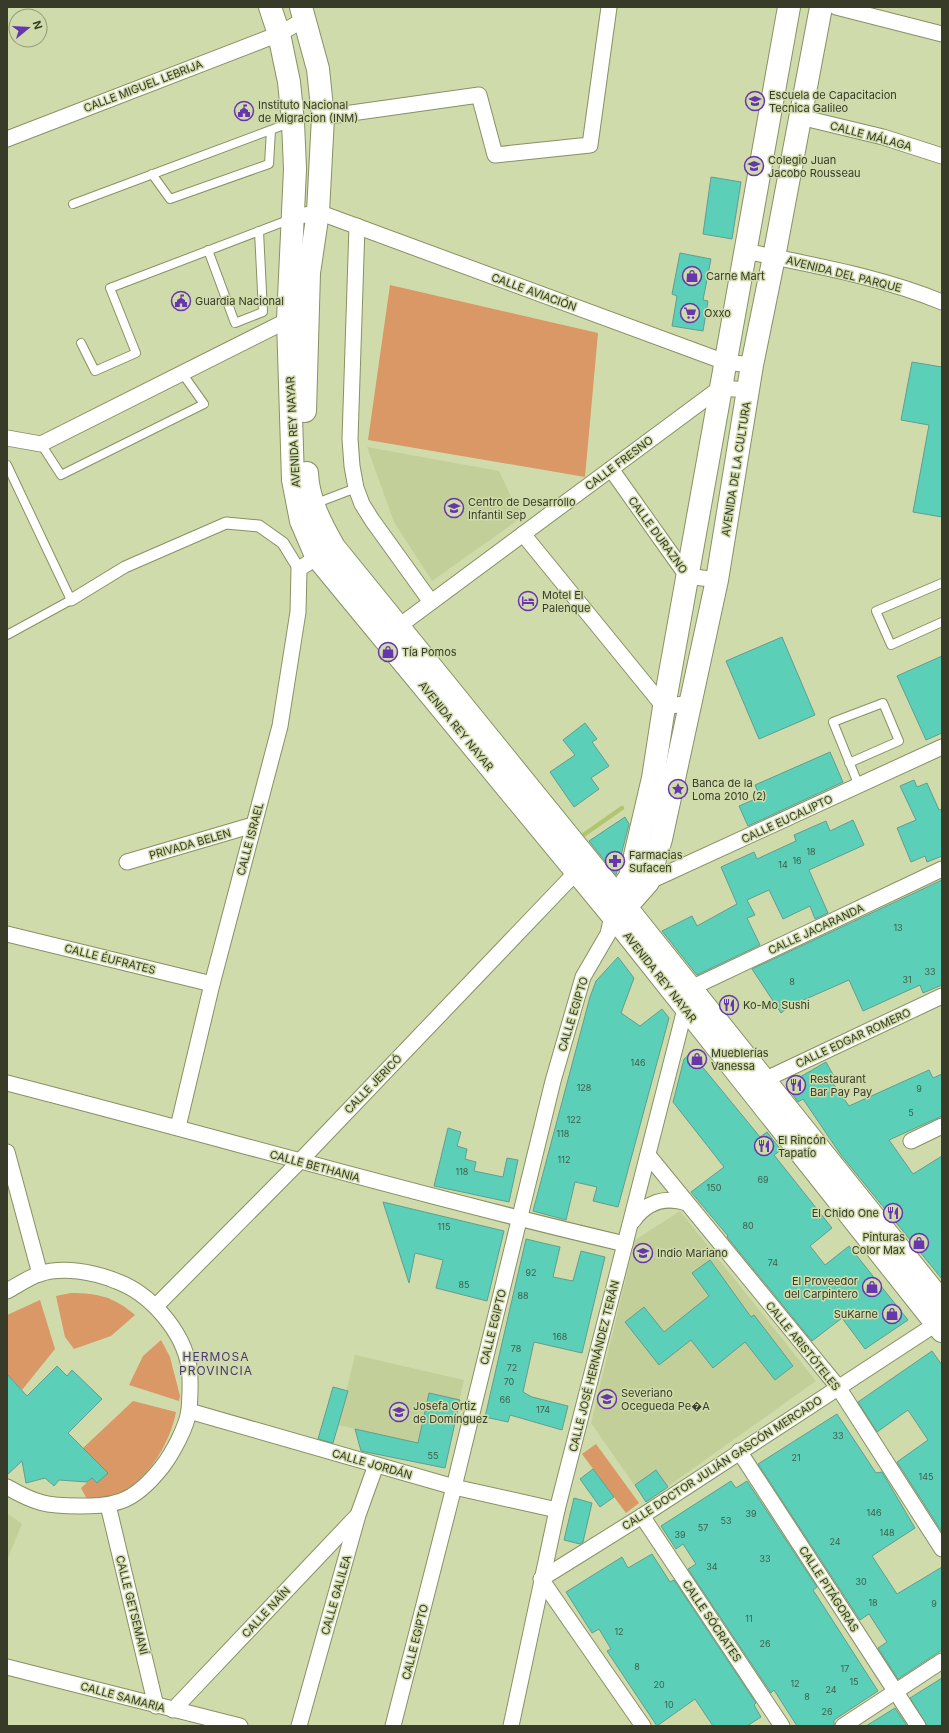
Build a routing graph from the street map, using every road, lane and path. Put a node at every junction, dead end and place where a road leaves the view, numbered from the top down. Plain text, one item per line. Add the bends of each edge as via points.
1 (270, 7) edge
2 (609, 7) edge
3 (789, 7) edge
4 (821, 7) edge
5 (836, 7) edge
6 (303, 13) edge
7 (280, 34) junction
8 (942, 34) edge
9 (322, 117) junction
10 (800, 117) junction
11 (293, 122) junction
12 (271, 130) junction
13 (7, 139) edge
14 (942, 156) edge
15 (152, 174) junction
16 (73, 204) dead end
17 (318, 212) junction
18 (292, 218) junction
19 (357, 226) junction
20 (259, 231) junction
21 (208, 250) junction
22 (745, 251) junction
23 (774, 257) junction
24 (942, 302) edge
25 (308, 310) junction
26 (288, 320) junction
27 (81, 343) dead end
28 (725, 362) junction
29 (752, 365) junction
30 (182, 373) junction
31 (720, 388) junction
32 (749, 390) junction
33 (7, 438) edge
34 (41, 444) junction
35 (7, 465) edge
36 (611, 469) junction
37 (356, 488) junction
38 (314, 504) junction
39 (523, 534) junction
40 (325, 552) junction
41 (300, 569) junction
42 (687, 576) junction
43 (717, 580) junction
44 (942, 583) edge
45 (71, 600) junction
46 (431, 602) junction
47 (942, 622) edge
48 (391, 632) junction
49 (7, 635) edge
50 (690, 703) junction
51 (664, 707) junction
52 (942, 747) edge
53 (849, 763) junction
54 (859, 786) junction
55 (253, 826) junction
56 (650, 836) junction
57 (127, 862) dead end
58 (582, 866) junction
59 (942, 869) edge
60 (639, 880) junction
61 (617, 915) junction
62 (7, 934) edge
63 (212, 984) junction
64 (942, 996) edge
65 (688, 999) junction
66 (764, 1080) junction
67 (7, 1083) edge
68 (942, 1126) edge
69 (178, 1127) junction
70 (911, 1141) dead end
71 (7, 1152) edge
72 (648, 1155) junction
73 (299, 1162) junction
74 (687, 1203) junction
75 (520, 1219) junction
76 (631, 1224) junction
77 (625, 1244) junction
78 (40, 1274) junction
79 (7, 1291) edge
80 (942, 1302) edge
81 (156, 1306) junction
82 (940, 1325) edge
83 (838, 1387) junction
84 (189, 1411) junction
85 (739, 1451) junction
86 (376, 1465) junction
87 (454, 1486) junction
88 (7, 1487) edge
89 (108, 1505) junction
90 (558, 1510) junction
91 (358, 1514) junction
92 (642, 1516) junction
93 (942, 1549) edge
94 (541, 1579) junction
95 (942, 1661) edge
96 (7, 1667) edge
97 (896, 1692) junction
98 (156, 1706) junction
99 (173, 1710) junction
100 (240, 1726) edge
101 (299, 1726) edge
102 (393, 1726) edge
103 (511, 1726) edge
104 (643, 1726) edge
105 (782, 1726) edge
106 (843, 1726) edge
107 (918, 1726) edge

1 - 7 main road, AVENIDA REY NAYAR
2 - 9 street via 590,145 495,156 479,95
3 - 22 main road, AVENIDA DE LA CULTURA
4 - 10 main road, AVENIDA DE LA CULTURA
5 - 8 street
6 - 7 street, CALLE MIGUEL LEBRIJA
6 - 9 main road, AVENIDA REY NAYAR via 318,69
7 - 11 main road, AVENIDA REY NAYAR
7 - 13 street, CALLE MIGUEL LEBRIJA
9 - 17 main road, AVENIDA REY NAYAR
10 - 14 street, CALLE MÁLAGA via 883,137
10 - 23 main road, AVENIDA DE LA CULTURA
11 - 12 lane
11 - 18 main road, AVENIDA REY NAYAR via 295,169
12 - 15 lane
12 - 15 lane via 269,164 170,199
15 - 16 lane
17 - 18 street
17 - 19 street, CALLE AVIACIÓN
17 - 25 main road, AVENIDA REY NAYAR via 309,273
18 - 20 lane
18 - 26 main road, AVENIDA REY NAYAR
19 - 28 street, CALLE AVIACIÓN
19 - 37 street via 350,439
20 - 21 lane
20 - 21 lane via 263,312 235,323
21 - 27 lane via 110,288 136,353 95,371
22 - 23 street, AVENIDA DEL PARQUE
22 - 28 main road, AVENIDA DE LA CULTURA
23 - 24 street, AVENIDA DEL PARQUE via 809,263 919,293
23 - 29 main road, AVENIDA DE LA CULTURA
25 - 26 street
25 - 38 main road, AVENIDA REY NAYAR via 304,428 307,482
26 - 30 street
26 - 40 main road, AVENIDA REY NAYAR via 293,480 301,521
28 - 29 street, CALLE AVIACIÓN
28 - 31 main road, AVENIDA DE LA CULTURA
29 - 32 main road, AVENIDA DE LA CULTURA
30 - 34 street
30 - 34 lane via 204,404 61,475
31 - 32 street
31 - 36 street, CALLE FRESNO
31 - 42 main road, AVENIDA DE LA CULTURA
32 - 43 main road, AVENIDA DE LA CULTURA
33 - 34 street
35 - 45 lane
36 - 39 street, CALLE FRESNO
36 - 42 street, CALLE DURAZNO
37 - 38 lane
37 - 46 street via 372,520
38 - 40 main road, AVENIDA REY NAYAR
39 - 46 street, CALLE FRESNO
39 - 51 street
40 - 41 street
40 - 48 main road, AVENIDA REY NAYAR
41 - 45 street via 283,543 259,526 226,523 125,567
41 - 55 street, CALLE ISRAEL via 298,612 280,726
42 - 43 street, CALLE DURAZNO
42 - 51 main road, AVENIDA DE LA CULTURA
43 - 50 main road, AVENIDA DE LA CULTURA
44 - 47 lane via 876,611 891,645
45 - 49 lane
46 - 48 street, CALLE FRESNO
48 - 58 main road, AVENIDA REY NAYAR
50 - 51 street
50 - 56 main road, AVENIDA DE LA CULTURA
51 - 56 main road, AVENIDA DE LA CULTURA via 653,778
52 - 54 street, CALLE EUCALIPTO
53 - 53 lane via 832,722 883,702 899,741
53 - 54 lane
54 - 60 street, CALLE EUCALIPTO
55 - 57 street, PRIVADA BELEN
55 - 63 street, CALLE ISRAEL
56 - 60 main road, AVENIDA DE LA CULTURA
58 - 61 main road, AVENIDA REY NAYAR
58 - 73 street, CALLE JERICÓ
59 - 65 street, CALLE JACARANDA
60 - 61 main road, AVENIDA DE LA CULTURA
61 - 65 main road, AVENIDA REY NAYAR
61 - 75 street, CALLE EGIPTO via 583,977 553,1081
62 - 63 street, CALLE ÉUFRATES
63 - 69 street, CALLE ISRAEL
64 - 66 street, CALLE EDGAR ROMERO
65 - 66 main road, AVENIDA REY NAYAR
65 - 72 street, CALLE JOSÉ HERNÁNDEZ TERÁN
65 - 82 main road, AVENIDA REY NAYAR
66 - 80 main road, AVENIDA REY NAYAR
67 - 69 street, CALLE BETHANIA
68 - 70 street
69 - 73 street, CALLE BETHANIA
71 - 78 street
72 - 74 street, CALLE ARISTÓTELES
72 - 76 street, CALLE JOSÉ HERNÁNDEZ TERÁN
73 - 75 street, CALLE BETHANIA
73 - 81 street, CALLE JERICÓ
74 - 76 street via 677,1200 654,1202 644,1208
74 - 83 street, CALLE ARISTÓTELES
75 - 77 street, CALLE BETHANIA
75 - 87 street, CALLE EGIPTO
76 - 77 street, CALLE JOSÉ HERNÁNDEZ TERÁN
77 - 90 street, CALLE JOSÉ HERNÁNDEZ TERÁN
78 - 79 street
78 - 81 street via 70,1270 94,1272 131,1286
81 - 84 street via 183,1347 189,1368
82 - 83 street, CALLE DOCTOR JULIÁN GASCÓN MERCADO
83 - 85 street, CALLE DOCTOR JULIÁN GASCÓN MERCADO
83 - 93 street, CALLE ARISTÓTELES
84 - 86 street, CALLE JORDÁN
84 - 89 street via 170,1456 147,1485 122,1501
85 - 92 street, CALLE DOCTOR JULIÁN GASCÓN MERCADO
85 - 97 street, CALLE PITÁGORAS
86 - 87 street, CALLE JORDÁN
86 - 91 street, CALLE GALILEA
87 - 90 street, CALLE JORDÁN
87 - 102 street, CALLE EGIPTO
88 - 89 street via 28,1499 52,1506
89 - 98 street, CALLE GETSEMANÍ
90 - 94 street, CALLE JOSÉ HERNÁNDEZ TERÁN
91 - 99 street, CALLE NAÍN
91 - 101 street, CALLE GALILEA
92 - 94 street, CALLE DOCTOR JULIÁN GASCÓN MERCADO
92 - 105 street, CALLE SÓCRATES
94 - 103 street, CALLE JOSÉ HERNÁNDEZ TERÁN
94 - 104 street
95 - 97 street
96 - 98 street, CALLE SAMARIA
97 - 106 street
97 - 107 street, CALLE PITÁGORAS
98 - 99 street, CALLE SAMARIA
99 - 100 street, CALLE SAMARIA

